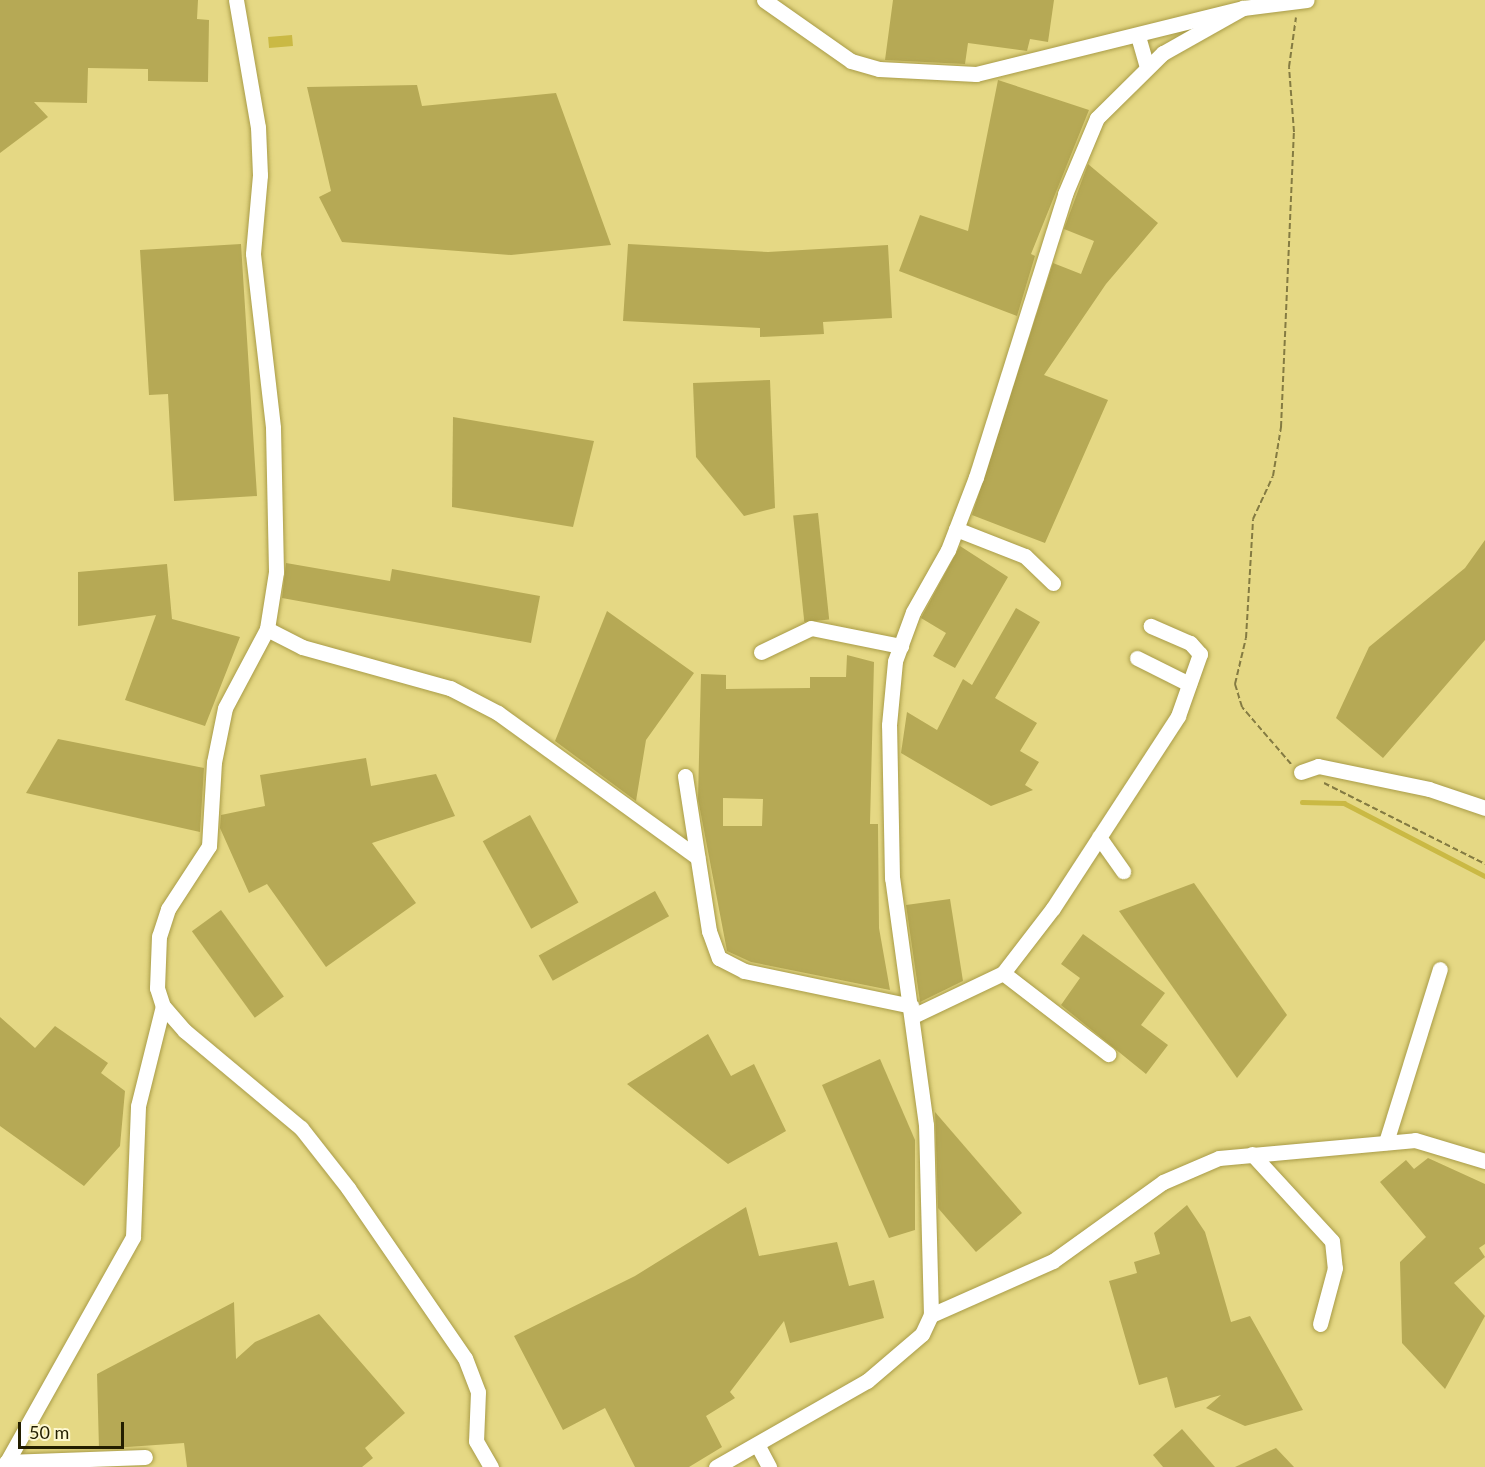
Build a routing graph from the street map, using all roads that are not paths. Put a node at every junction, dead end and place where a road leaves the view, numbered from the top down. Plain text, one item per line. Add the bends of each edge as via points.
1 (236, 0) edge
2 (764, 0) edge
3 (1303, 0) edge
4 (1243, 8) junction
5 (1138, 36) junction
6 (1147, 67) junction
7 (956, 529) junction
8 (1053, 583) dead end
9 (1151, 626) dead end
10 (267, 629) junction
11 (900, 646) junction
12 (761, 652) dead end
13 (1137, 658) dead end
14 (1189, 684) junction
15 (1300, 772) road end
16 (685, 776) dead end
17 (1485, 808) edge
18 (1099, 837) junction
19 (697, 857) junction
20 (1123, 871) dead end
21 (1440, 969) dead end
22 (1004, 973) junction
23 (163, 1006) junction
24 (912, 1011) junction
25 (1108, 1054) dead end
26 (1386, 1142) junction
27 (1252, 1154) junction
28 (1485, 1161) edge
29 (931, 1315) junction
30 (1320, 1324) dead end
31 (758, 1446) junction
32 (145, 1457) dead end
33 (5, 1465) edge
34 (491, 1467) edge
35 (716, 1467) edge
36 (769, 1467) edge

1 - 10 street via 258,127 260,175 253,254 279,508
2 - 5 street via 823,46 879,69 976,74
3 - 4 street
4 - 5 street
4 - 6 street
5 - 6 street
6 - 7 street via 1097,118 1081,149
7 - 8 street via 1025,556
7 - 11 street
9 - 14 street via 1198,647
10 - 19 street via 302,647 450,688 498,713
10 - 23 street via 225,708 214,762 209,846 168,909 159,936 157,988
11 - 12 street via 811,628
11 - 24 street via 889,725 892,878
13 - 14 street
14 - 18 street via 1178,716
15 - 17 street via 1318,766 1429,789
16 - 19 street
18 - 20 street
18 - 22 street
19 - 24 street via 708,931 718,958 727,964
21 - 26 street
22 - 24 street
22 - 25 street
23 - 33 street via 138,1106 133,1237
23 - 34 street via 185,1031 301,1128 348,1188 465,1359 478,1392 476,1441
24 - 29 street via 926,1125
26 - 27 street
26 - 28 street via 1415,1140
27 - 29 street via 1219,1158 1163,1182 1053,1261
27 - 30 street via 1332,1241 1335,1268
29 - 31 street via 922,1334 867,1381
31 - 35 street
31 - 36 street
32 - 33 street

